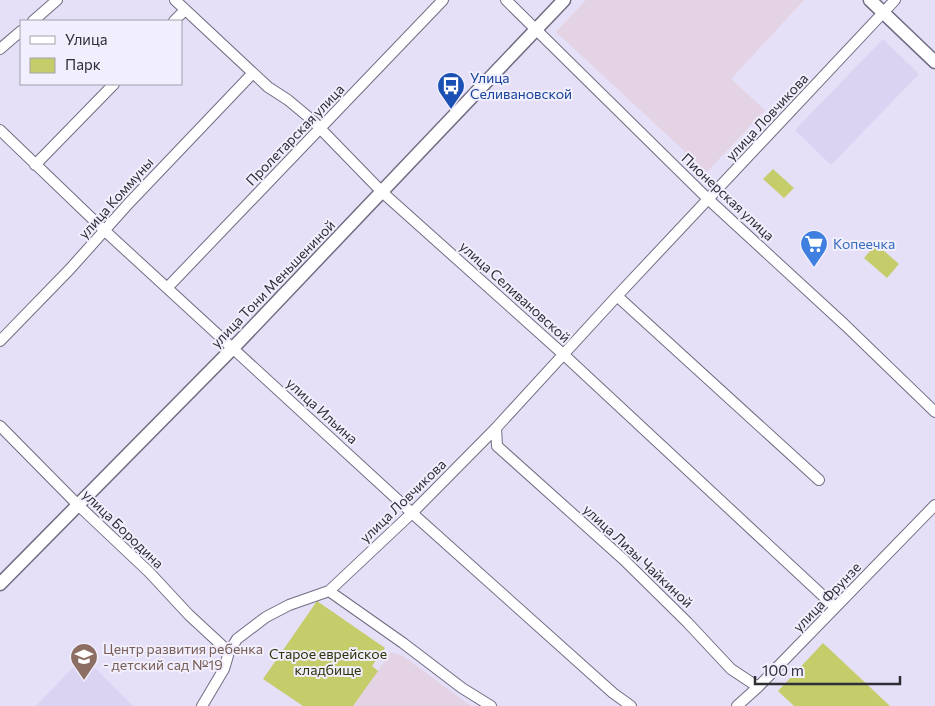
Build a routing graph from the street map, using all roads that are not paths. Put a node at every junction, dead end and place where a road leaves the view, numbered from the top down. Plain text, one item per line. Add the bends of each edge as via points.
1 (57, 0) edge
2 (175, 0) edge
3 (442, 0) edge
4 (506, 0) edge
5 (564, 0) edge
6 (870, 0) edge
7 (895, 0) edge
8 (185, 10) junction
9 (883, 12) junction
10 (34, 20) edge
11 (175, 20) edge
12 (536, 30) junction
13 (20, 32) edge
14 (0, 49) edge
15 (935, 62) edge
16 (253, 73) junction
17 (113, 85) edge
18 (320, 129) junction
19 (0, 130) edge
20 (35, 165) junction
21 (382, 192) junction
22 (708, 199) junction
23 (104, 231) junction
24 (167, 288) junction
25 (617, 296) junction
26 (0, 341) edge
27 (233, 348) junction
28 (563, 354) junction
29 (935, 412) edge
30 (0, 426) edge
31 (496, 428) junction
32 (480, 444) junction
33 (497, 446) junction
34 (819, 480) dead end
35 (78, 505) junction
36 (935, 505) edge
37 (412, 513) junction
38 (0, 584) edge
39 (329, 591) junction
40 (835, 607) junction
41 (229, 652) junction
42 (758, 687) junction
43 (202, 706) edge
44 (491, 706) edge
45 (631, 706) edge
46 (737, 706) edge

1 - 10 street
2 - 8 street, улица Селивановской
3 - 18 street, Пролетарская улица
4 - 12 street, Пионерская улица
5 - 12 street, улица Тони Меньшениной
6 - 9 street
7 - 9 street, улица Ловчикова
8 - 11 street
8 - 16 street, улица Селивановской
9 - 15 street
9 - 22 street, улица Ловчикова
12 - 21 street, улица Тони Меньшениной
12 - 22 street, Пионерская улица
13 - 14 street
16 - 18 street, улица Селивановской
16 - 23 street, улица Коммуны
17 - 20 street
18 - 21 street, улица Селивановской
18 - 24 street, Пролетарская улица
19 - 20 street, улица Ильина
20 - 23 street, улица Ильина
21 - 27 street, улица Тони Меньшениной
21 - 28 street, улица Селивановской
22 - 25 street, улица Ловчикова
22 - 29 street, Пионерская улица
23 - 24 street, улица Ильина
23 - 26 street, улица Коммуны
24 - 27 street, улица Ильина
25 - 28 street, улица Ловчикова
25 - 34 street
27 - 35 street, улица Тони Меньшениной
27 - 37 street, улица Ильина
28 - 31 street, улица Ловчикова
28 - 40 street, улица Селивановской
30 - 35 street, улица Бородина
31 - 32 street, улица Ловчикова
31 - 33 street
32 - 33 street
32 - 37 street, улица Ловчикова
33 - 42 street, улица Лизы Чайкиной via 623,559 731,669
35 - 38 street, улица Тони Меньшениной
35 - 41 street, улица Бородина
36 - 40 street, улица Фрунзе
37 - 39 street, улица Ловчикова
37 - 45 street, улица Ильина
39 - 41 street, улица Ловчикова via 266,617 237,639
39 - 44 street
40 - 42 street, улица Фрунзе
41 - 43 street, улица Ловчикова via 224,669
42 - 46 street, улица Фрунзе

